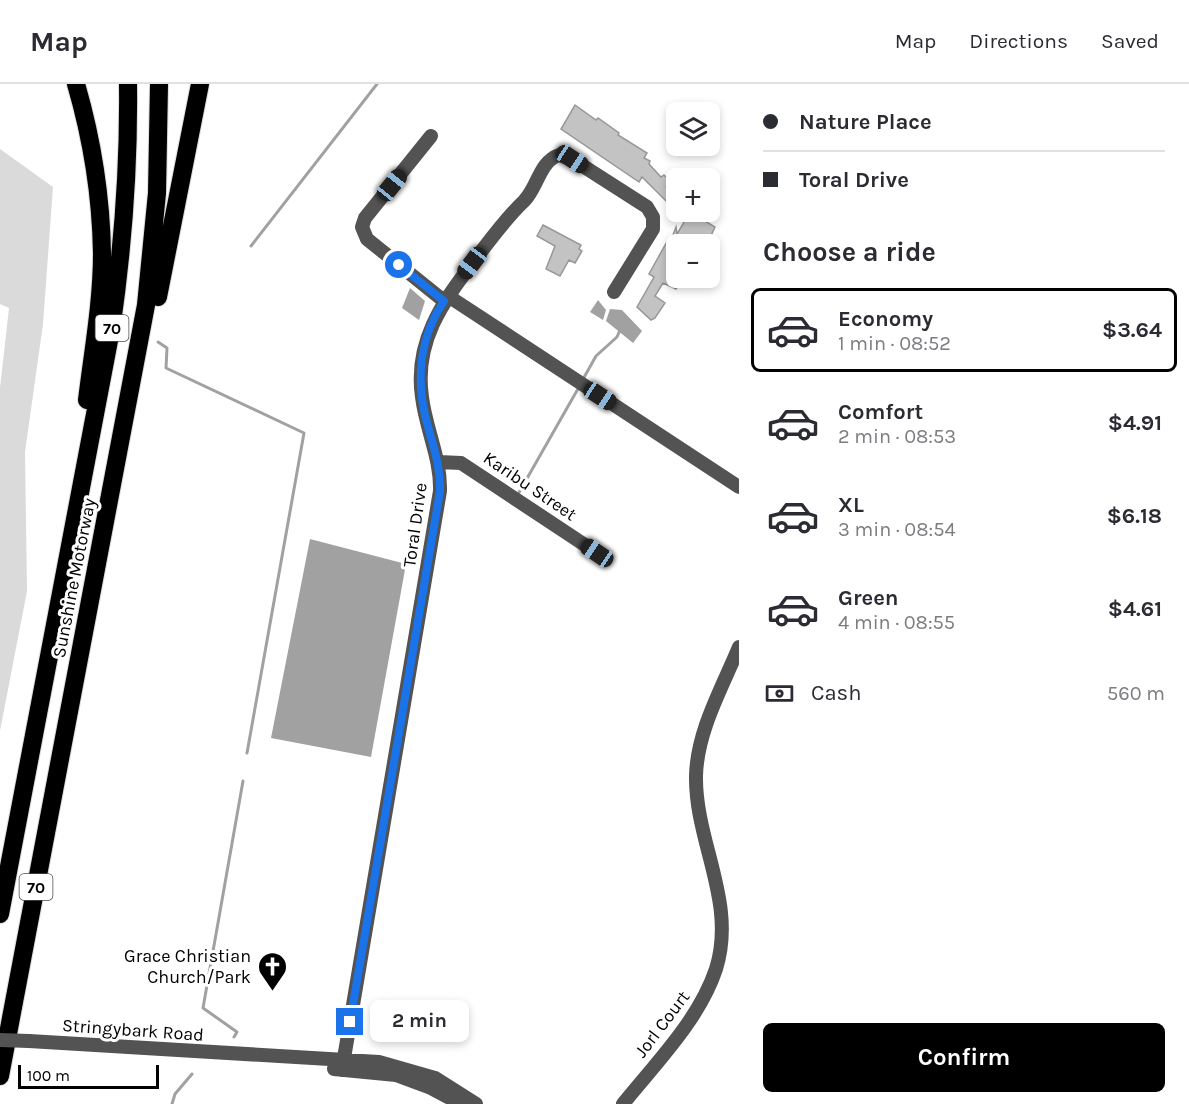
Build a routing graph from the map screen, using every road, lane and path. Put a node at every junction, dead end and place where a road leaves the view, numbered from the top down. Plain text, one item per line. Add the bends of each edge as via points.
1 (76, 84) edge
2 (128, 84) edge
3 (159, 84) edge
4 (200, 84) edge
5 (431, 136) dead end
6 (614, 292) dead end
7 (446, 298) junction
8 (439, 462) junction
9 (739, 487) edge
10 (111, 500) junction
11 (597, 553) dead end
12 (66, 568) junction
13 (739, 647) edge
14 (0, 914) edge
15 (0, 1040) edge
16 (343, 1065) junction
17 (0, 1076) edge
18 (461, 1104) edge
19 (476, 1104) edge
20 (623, 1104) edge

1 - 12 highway via 94,161 102,255
2 - 12 highway, Sunshine Motorway / 70 via 129,134 121,257
3 - 10 highway, Sunshine Motorway / 70 via 160,138 152,254
4 - 10 highway via 151,334
5 - 7 street via 365,218 362,227 367,239
6 - 7 street, Toral Drive via 652,229 653,217 646,207 572,159 559,155 545,165 529,195 513,209
7 - 8 street, Toral Drive via 431,325 421,367 422,398
7 - 9 street
8 - 11 street, Karibu Street via 462,463
8 - 16 street, Toral Drive via 438,506
10 - 17 highway, Sunshine Motorway / 70
12 - 14 highway, Sunshine Motorway / 70
13 - 20 street, Jorl Court via 707,723 696,776 721,900 723,938 716,969 690,1020
15 - 16 street, Stringybark Road, bridge
16 - 18 street, Stringybark Road via 396,1075
16 - 19 street, Stringybark Road via 408,1069 435,1078

